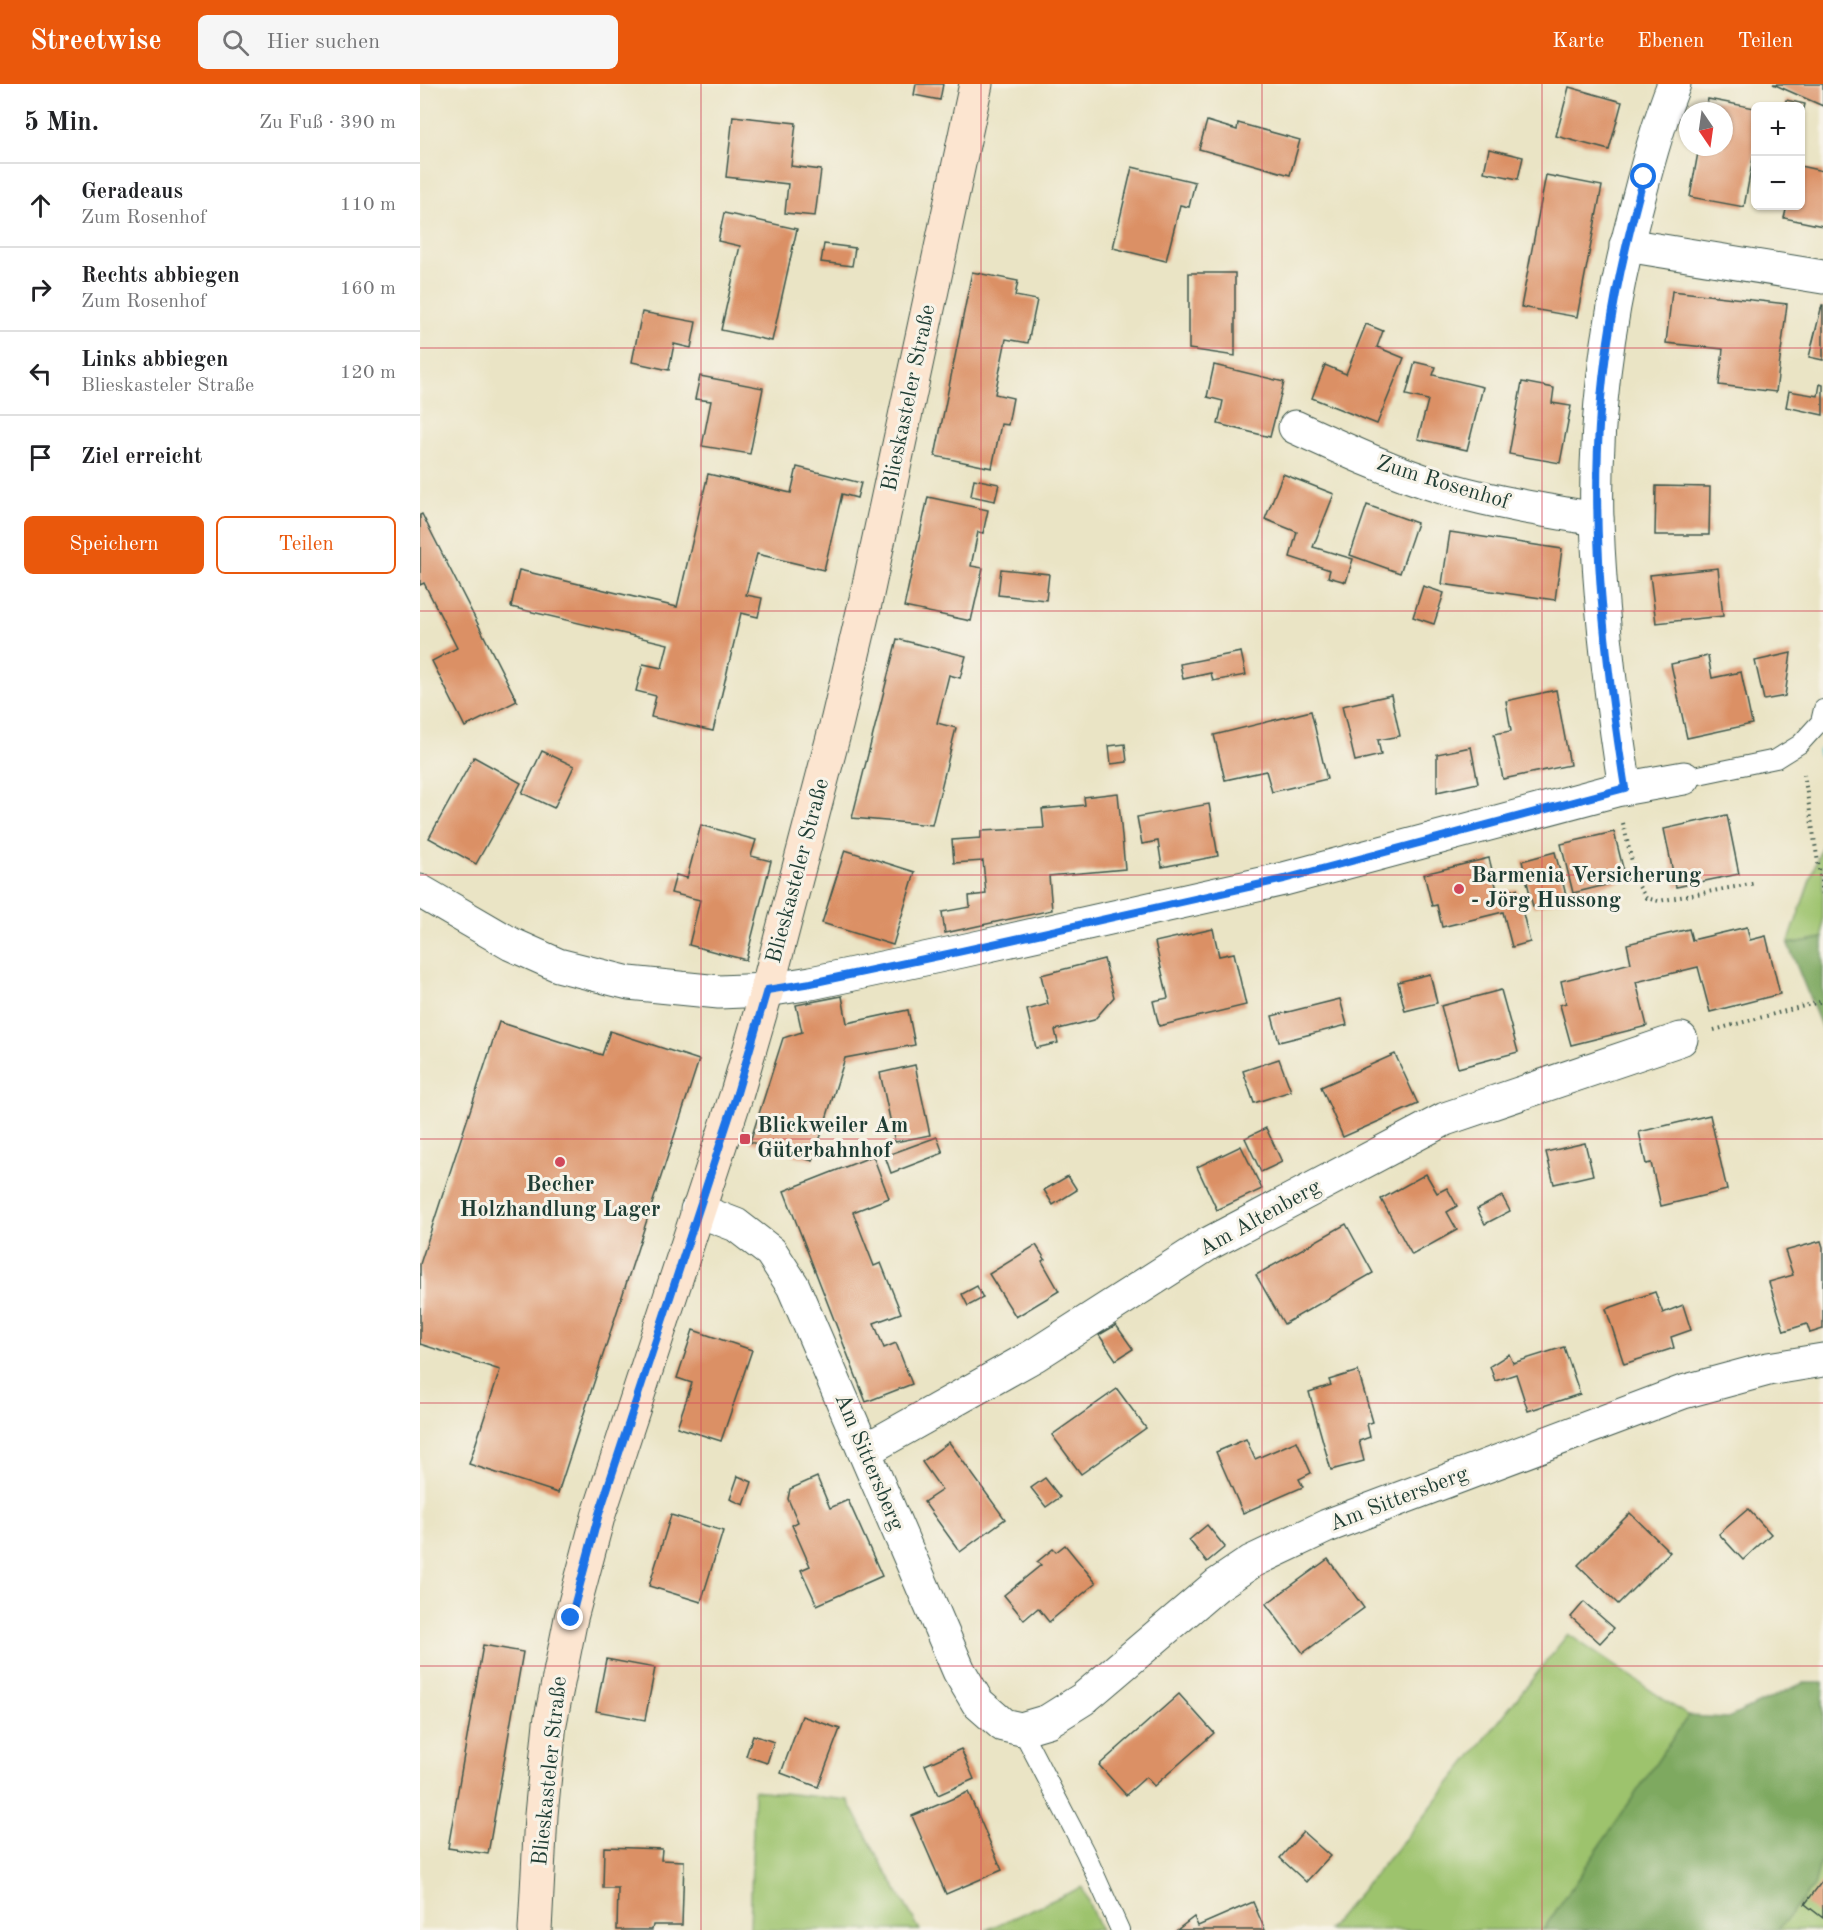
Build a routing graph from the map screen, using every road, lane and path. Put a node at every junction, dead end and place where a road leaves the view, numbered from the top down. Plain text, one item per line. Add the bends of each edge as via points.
1 (976, 84) edge
2 (1674, 84) edge
3 (1626, 246) junction
4 (1823, 277) edge
5 (1295, 427) dead end
6 (1597, 519) junction
7 (1823, 709) edge
8 (1800, 744) junction
9 (1684, 778) joint
10 (1621, 789) junction
11 (1756, 883) dead end
12 (420, 891) edge
13 (1823, 894) edge
14 (767, 990) junction
15 (1823, 1001) edge
16 (1681, 1039) joint
17 (698, 1210) junction
18 (1823, 1360) edge
19 (864, 1451) junction
20 (1021, 1729) junction
21 (535, 1930) edge
22 (1120, 1930) edge

1 - 14 street, Blieskasteler Straße via 866,599
2 - 3 street
3 - 4 street
3 - 6 street via 1607,342
5 - 6 street, Zum Rosenhof via 1364,459 1448,488 1524,508
6 - 10 street via 1603,622
7 - 8 lane via 1820,722
8 - 9 lane via 1776,759
8 - 13 path
9 - 10 street
10 - 11 path via 1637,884 1646,898 1659,901
10 - 14 street via 1273,882
12 - 14 street via 512,944 558,965 629,983 719,992
14 - 17 street, Blieskasteler Straße
15 - 16 path
16 - 19 street, Am Altenberg via 1445,1119 1208,1244 1035,1355
17 - 19 street, Am Sittersberg via 736,1225 771,1252 793,1286
17 - 21 street, Blieskasteler Straße via 598,1517 571,1618 550,1723
18 - 20 street, Am Sittersberg via 1768,1369 1683,1392 1327,1526 1251,1562 1217,1585 1083,1699 1048,1720
19 - 20 street, Am Sittersberg via 959,1671 978,1702 1003,1725
20 - 22 lane via 1085,1852

